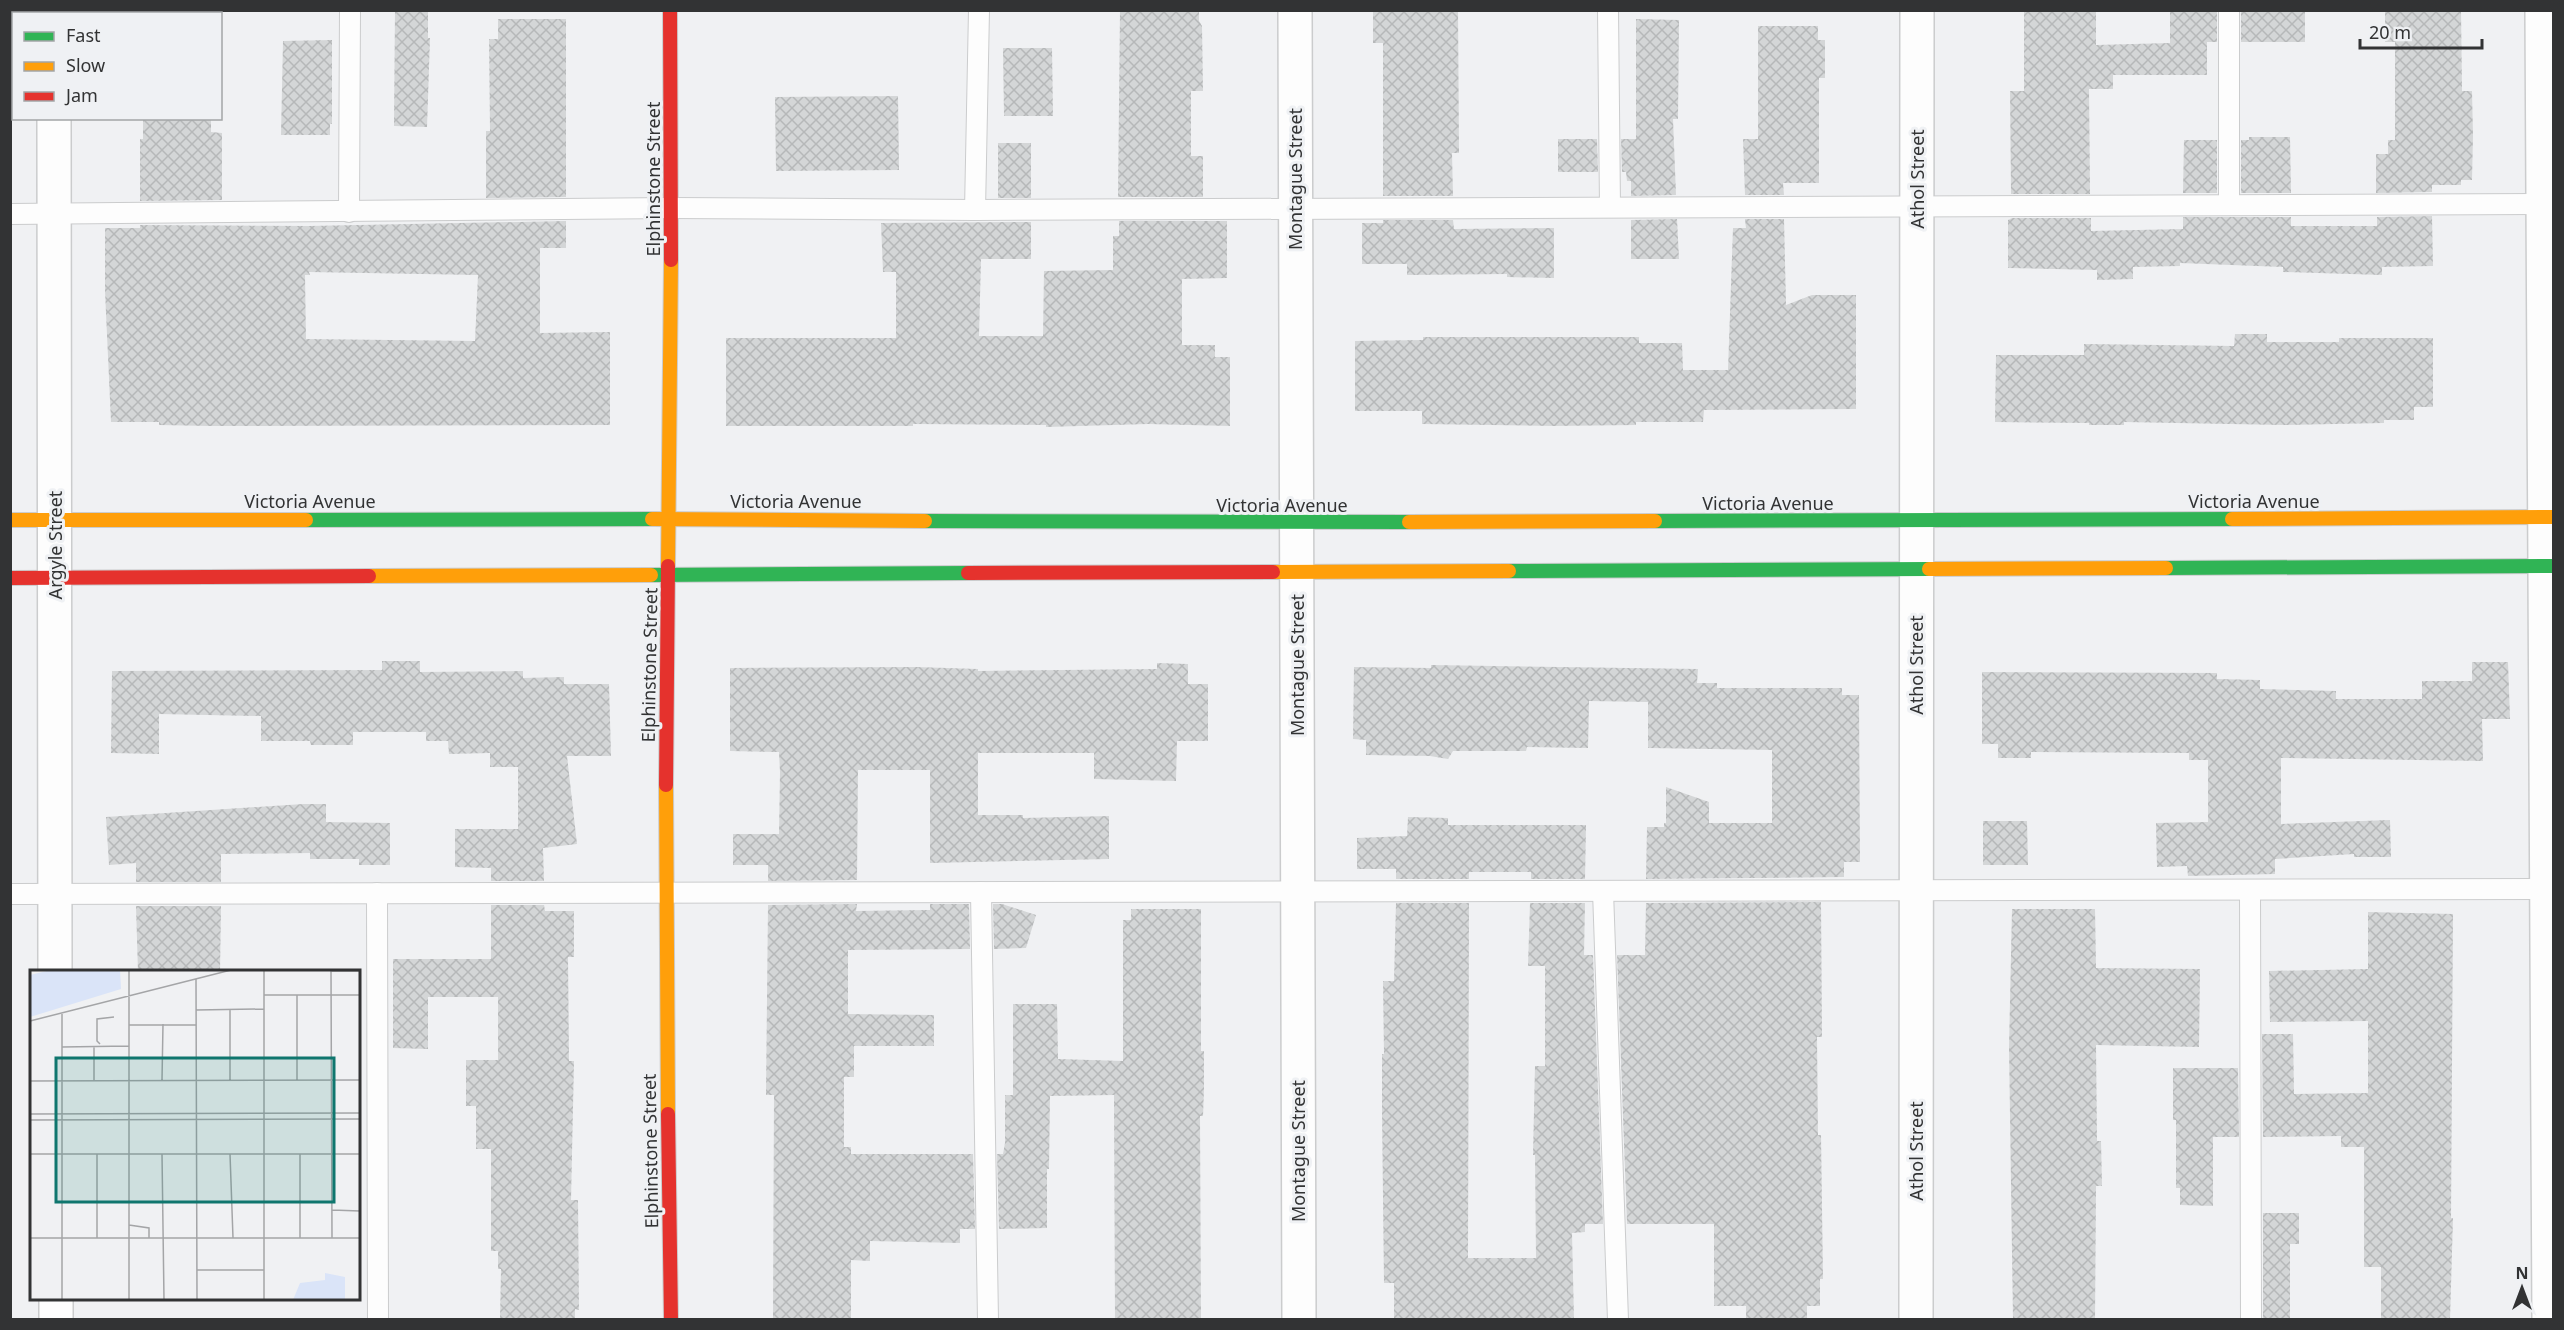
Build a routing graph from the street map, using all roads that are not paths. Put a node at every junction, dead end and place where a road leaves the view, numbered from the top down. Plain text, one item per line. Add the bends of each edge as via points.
1 (350, 10) edge
2 (670, 10) edge
3 (979, 10) edge
4 (1295, 10) edge
5 (1608, 10) edge
6 (1917, 10) edge
7 (2229, 10) edge
8 (2542, 10) edge
9 (54, 120) edge
10 (2548, 204) edge
11 (2229, 205) junction
12 (1610, 207) junction
13 (1917, 207) junction
14 (671, 208) junction
15 (1295, 209) junction
16 (975, 210) junction
17 (349, 212) junction
18 (54, 213) junction
19 (10, 214) edge
20 (2549, 517) edge
21 (10, 519) edge
22 (54, 519) junction
23 (669, 519) junction
24 (1917, 520) junction
25 (1296, 524) junction
26 (2549, 566) edge
27 (1917, 570) junction
28 (1297, 572) junction
29 (668, 575) junction
30 (10, 578) edge
31 (55, 578) junction
32 (2550, 889) edge
33 (2250, 890) junction
34 (1298, 891) junction
35 (1604, 891) junction
36 (1916, 891) junction
37 (377, 892) junction
38 (665, 892) junction
39 (981, 892) junction
40 (10, 894) edge
41 (55, 894) junction
42 (55, 970) edge
43 (56, 1300) edge
44 (56, 1320) edge
45 (378, 1320) edge
46 (671, 1320) edge
47 (988, 1320) edge
48 (1299, 1320) edge
49 (1618, 1320) edge
50 (1916, 1320) edge
51 (2251, 1320) edge
52 (2549, 1320) edge

1 - 17 lane
2 - 14 street, Elphinstone Street
3 - 16 lane
4 - 15 street, Montague Street
5 - 12 lane
6 - 13 street, Athol Street
7 - 11 lane
8 - 10 street
9 - 18 street, Argyle Street
10 - 11 lane
10 - 20 street
11 - 13 lane
12 - 13 lane
12 - 15 lane
13 - 24 street, Athol Street
14 - 16 lane
14 - 17 lane
14 - 23 street, Elphinstone Street
15 - 16 lane
15 - 25 street, Montague Street
17 - 18 lane
18 - 19 lane
18 - 22 street, Argyle Street
20 - 24 street, Victoria Avenue
20 - 26 street
21 - 22 street, Victoria Avenue
22 - 23 street, Victoria Avenue
22 - 31 street, Argyle Street
23 - 25 street, Victoria Avenue
23 - 29 street, Elphinstone Street
24 - 25 street, Victoria Avenue
24 - 27 street, Athol Street
25 - 28 street, Montague Street
26 - 27 street
26 - 32 street
27 - 28 street
27 - 36 street, Athol Street
28 - 29 street
28 - 34 street, Montague Street
29 - 31 street
29 - 38 street, Elphinstone Street
30 - 31 street
31 - 41 street, Argyle Street
32 - 33 lane
32 - 52 street
33 - 36 lane
33 - 51 lane
34 - 35 lane
34 - 39 lane
34 - 48 street, Montague Street
35 - 36 lane
35 - 49 lane
36 - 50 street, Athol Street
37 - 38 lane
37 - 41 lane
37 - 45 lane
38 - 39 lane
38 - 46 street, Elphinstone Street
39 - 47 lane
40 - 41 lane
41 - 42 street, Argyle Street
43 - 44 street

